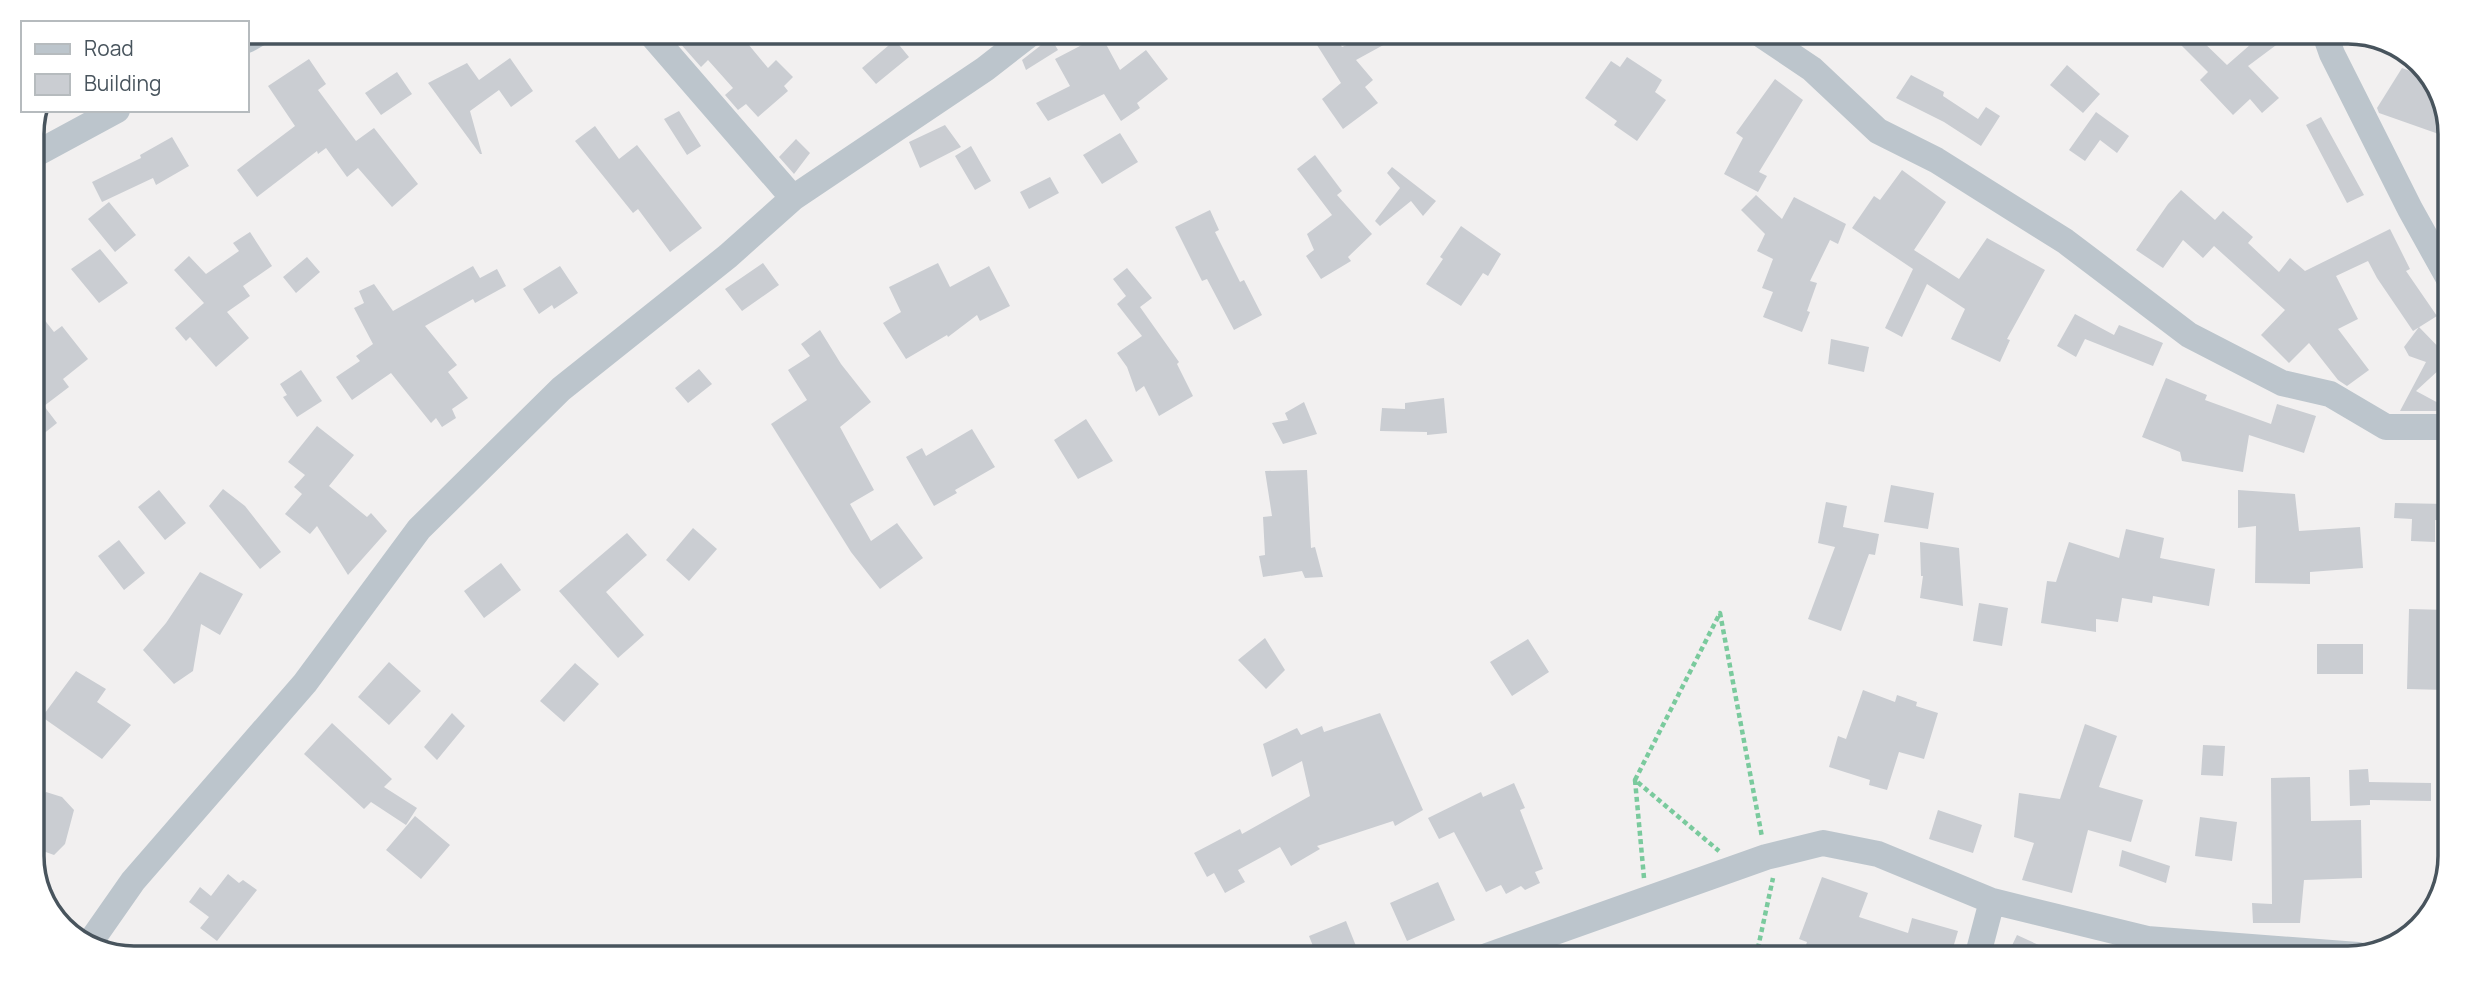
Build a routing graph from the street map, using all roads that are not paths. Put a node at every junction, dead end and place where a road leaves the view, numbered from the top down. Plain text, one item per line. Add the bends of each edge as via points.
1 (660, 44) edge
2 (1017, 44) edge
3 (1775, 44) edge
4 (2328, 44) edge
5 (113, 112) edge
6 (44, 150) edge
7 (793, 198) junction
8 (2438, 259) edge
9 (2438, 427) edge
10 (1992, 901) junction
11 (94, 937) edge
12 (1516, 946) edge
13 (1980, 946) edge
14 (2239, 946) edge

1 - 7 street
2 - 7 street
3 - 9 street via 1812,69 1878,131 1936,160 2065,241 2189,335 2282,383 2330,394 2386,427
4 - 8 street
5 - 6 street
7 - 11 street via 561,389 419,529 305,682 133,881
10 - 12 street via 1878,854 1823,843 1772,855
10 - 13 street
10 - 14 street via 2147,939

